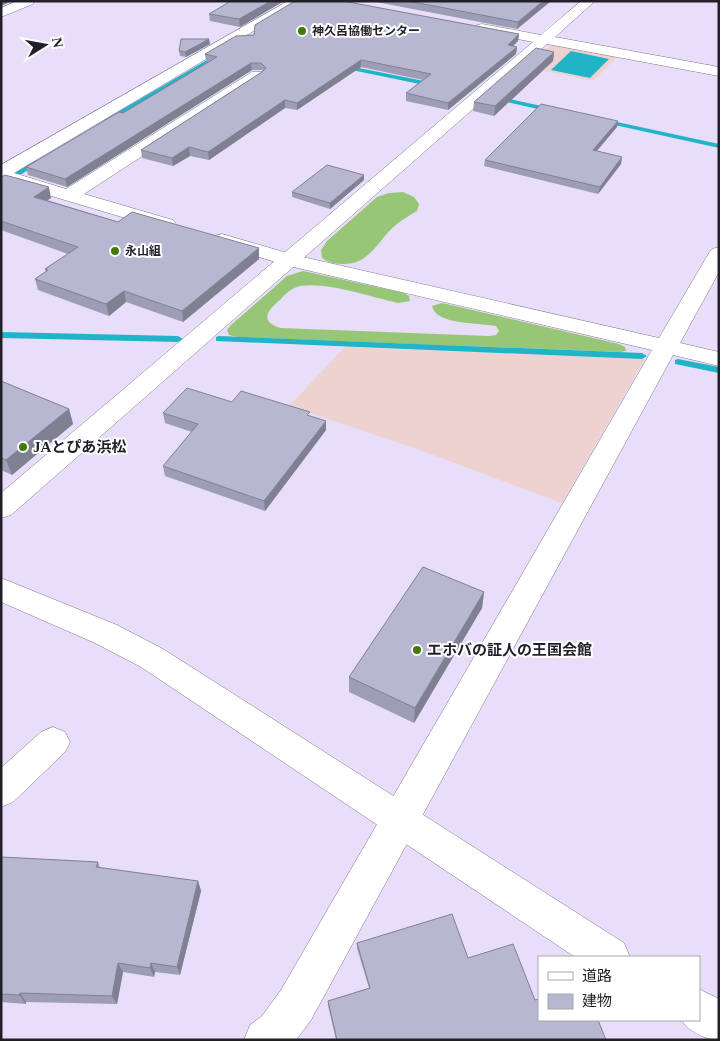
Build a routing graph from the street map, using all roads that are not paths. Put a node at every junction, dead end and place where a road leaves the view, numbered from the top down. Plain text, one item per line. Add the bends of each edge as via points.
1 (28, 1) edge
2 (298, 1) edge
3 (589, 1) edge
4 (1, 12) edge
5 (466, 25) edge
6 (544, 40) junction
7 (719, 72) edge
8 (257, 75) edge
9 (1, 174) edge
10 (69, 195) junction
11 (719, 253) edge
12 (289, 260) junction
13 (664, 348) junction
14 (719, 360) edge
15 (1, 508) edge
16 (1, 589) edge
17 (52, 742) dead end
18 (1, 791) edge
19 (400, 820) junction
20 (608, 956) edge
21 (700, 1011) edge
22 (719, 1022) edge
23 (265, 1040) edge

1 - 4 street
2 - 9 street
3 - 6 street
5 - 6 street
6 - 7 street
6 - 12 street
8 - 10 street
9 - 10 street
10 - 12 street
11 - 13 street
12 - 13 street
12 - 15 street
13 - 14 street
13 - 19 street
16 - 19 street via 106,634 152,658
17 - 18 street
19 - 20 street
19 - 23 street via 296,1004 277,1031
21 - 22 street

